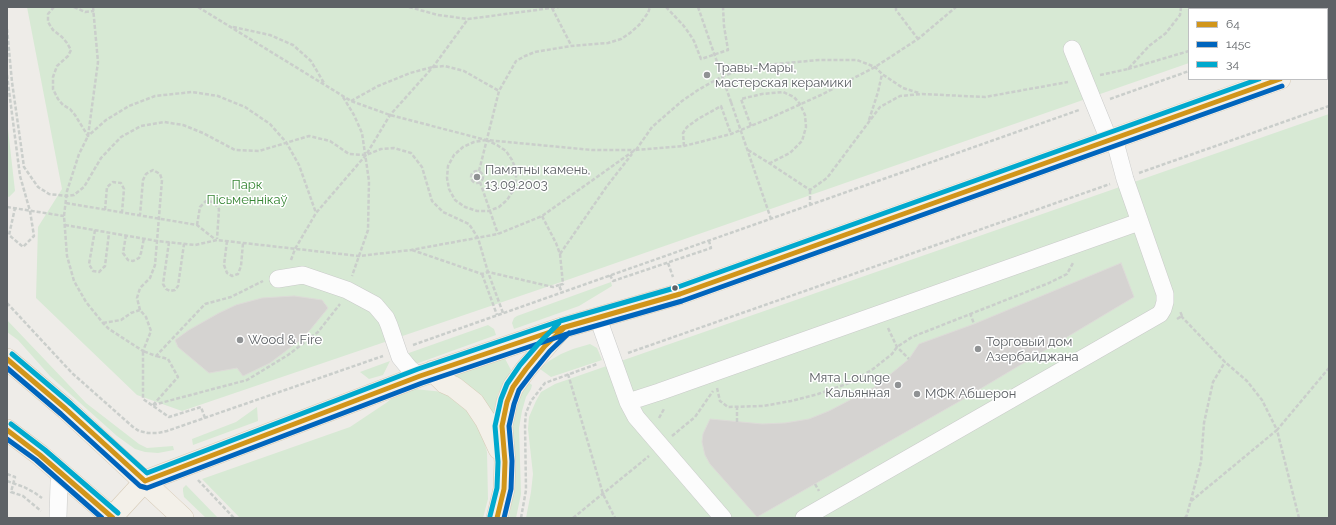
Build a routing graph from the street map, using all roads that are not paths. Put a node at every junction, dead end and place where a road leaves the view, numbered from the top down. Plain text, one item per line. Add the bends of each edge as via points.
1 (1072, 49) dead end
2 (1277, 80) edge
3 (1111, 139) junction
4 (1140, 222) junction
5 (278, 279) road end
6 (598, 318) junction
7 (562, 328) junction
8 (400, 356) junction
9 (7, 359) edge
10 (427, 374) junction
11 (391, 388) junction
12 (628, 402) junction
13 (7, 430) edge
14 (505, 462) junction
15 (62, 474) junction
16 (145, 481) junction
17 (53, 514) edge
18 (112, 518) edge
19 (183, 518) edge
20 (497, 518) edge
21 (723, 518) edge
22 (804, 518) edge

1 - 3 lane via 1094,105
2 - 3 main road
3 - 4 lane
3 - 6 main road via 680,294
4 - 12 lane
4 - 22 lane via 1165,294 1160,314
5 - 8 lane via 303,275 347,290 369,301 386,318
6 - 7 main road
6 - 12 lane
7 - 10 main road
7 - 14 main road via 513,387 502,426
8 - 10 lane via 417,375
8 - 11 lane
9 - 16 main road
10 - 11 main road
10 - 14 main road via 454,387 481,412
11 - 16 main road
12 - 21 lane via 636,417
13 - 15 main road
14 - 20 main road via 504,489
15 - 17 lane
15 - 18 main road
16 - 18 main road
16 - 19 main road

